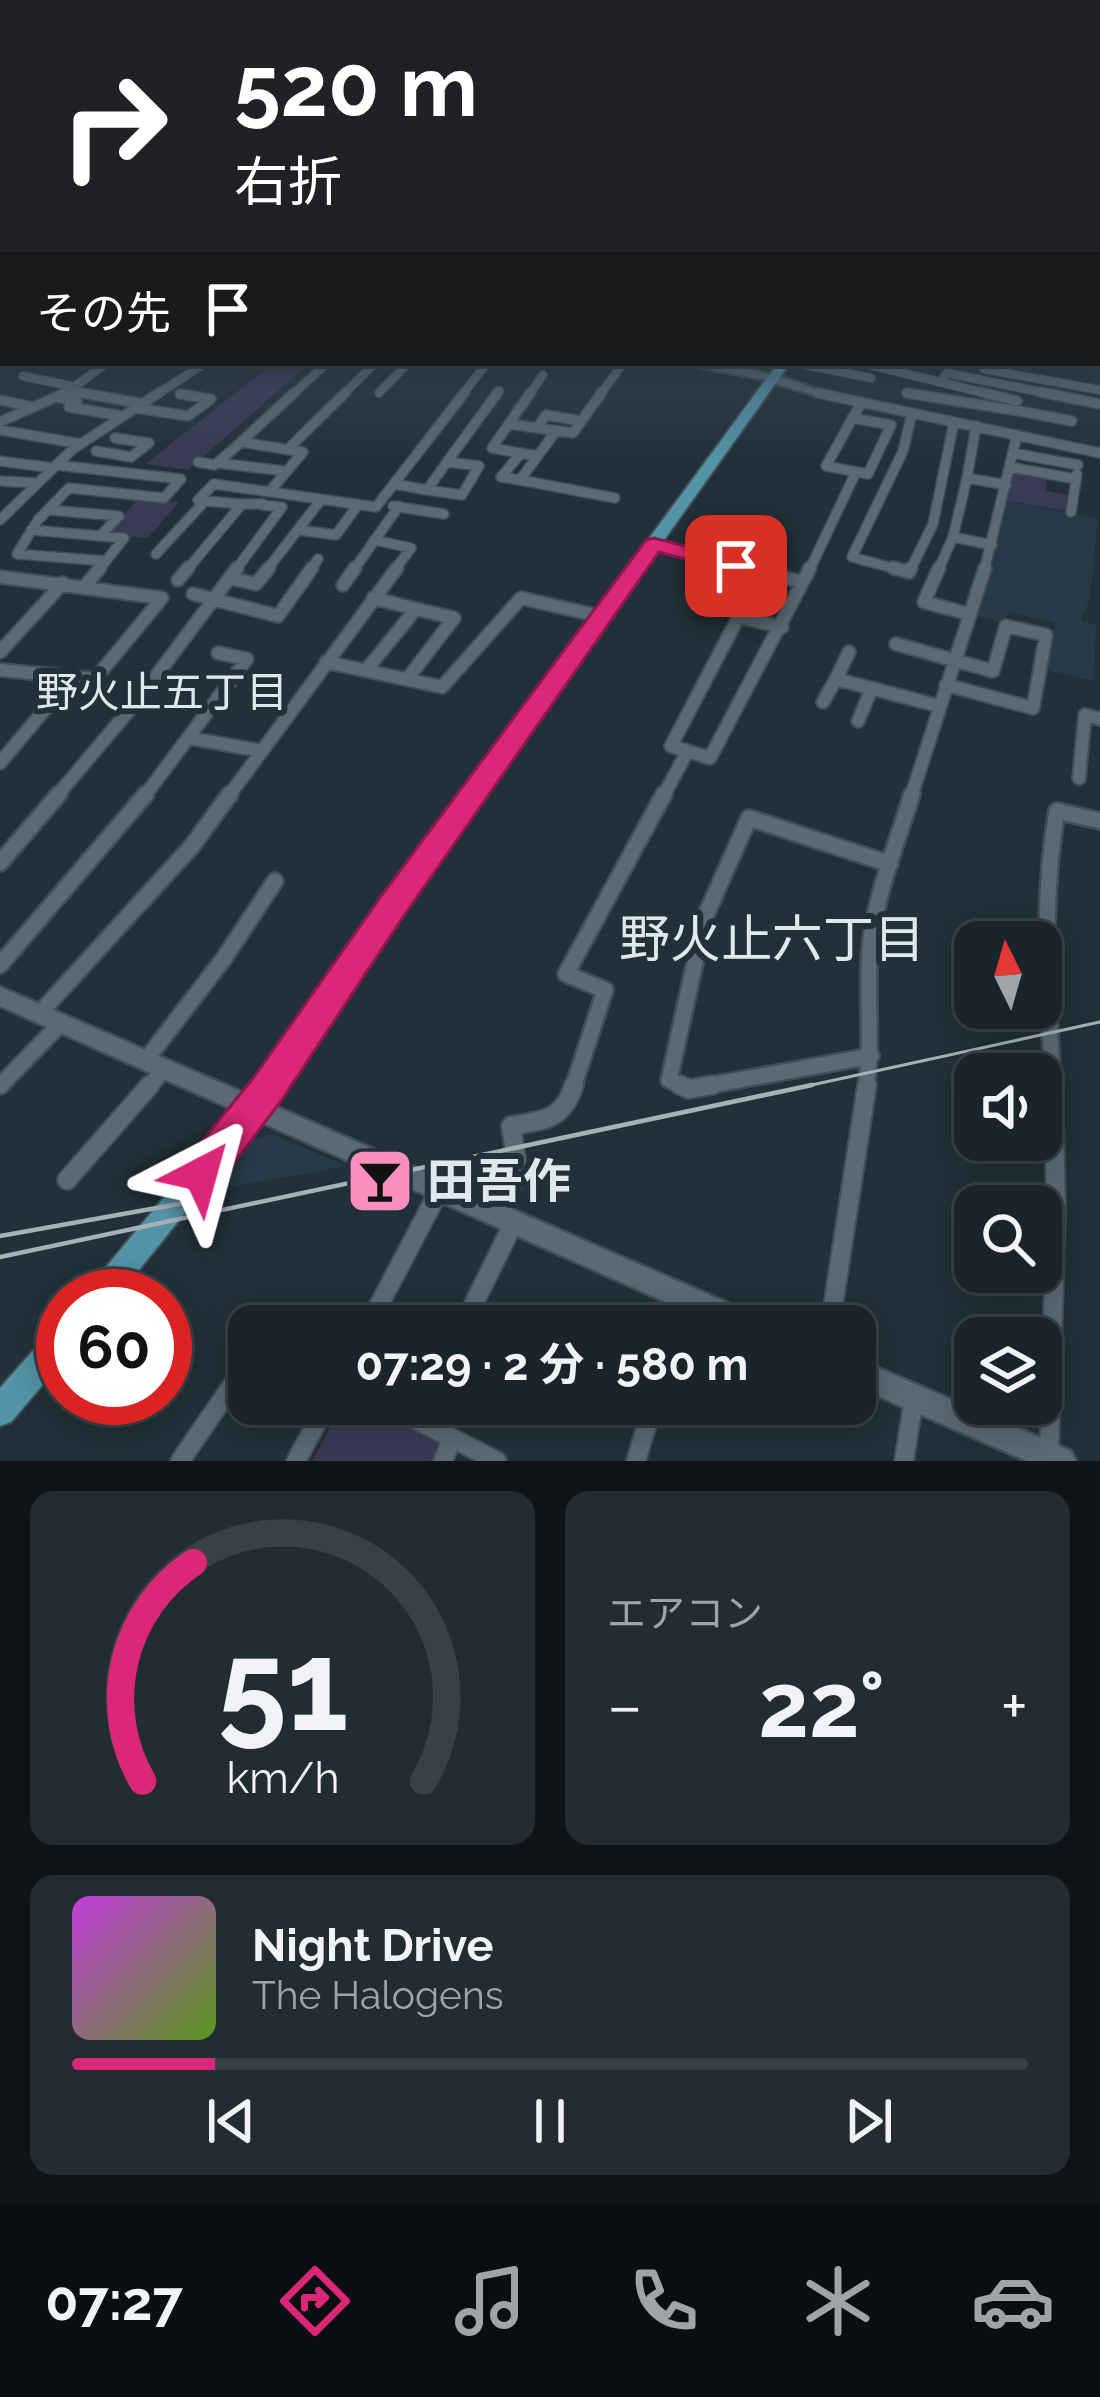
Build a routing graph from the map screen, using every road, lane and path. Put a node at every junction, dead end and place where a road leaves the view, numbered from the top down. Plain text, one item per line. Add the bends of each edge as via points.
1 (103, 366) edge
2 (200, 366) edge
3 (324, 366) edge
4 (372, 366) edge
5 (405, 366) edge
6 (485, 366) edge
7 (621, 366) edge
8 (718, 366) edge
9 (811, 366) edge
10 (943, 366) edge
11 (1027, 368) edge
12 (984, 369) dead end
13 (778, 371) edge
14 (904, 371) edge
15 (966, 374) junction
16 (23, 376) dead end
17 (543, 376) dead end
18 (871, 378) dead end
19 (942, 379) junction
20 (992, 382) junction
21 (73, 389) junction
22 (1022, 389) junction
23 (963, 390) junction
24 (1100, 390) edge
25 (499, 392) dead end
26 (379, 393) dead end
27 (818, 393) joint
28 (907, 393) dead end
29 (180, 394) dead end
30 (987, 395) junction
31 (59, 398) junction
32 (0, 400) edge
33 (861, 403) junction
34 (1100, 404) edge
35 (140, 406) junction
36 (34, 407) junction
37 (1015, 407) junction
38 (0, 413) edge
39 (912, 413) junction
40 (122, 416) junction
41 (12, 417) junction
42 (853, 418) junction
43 (581, 421) junction
44 (953, 422) junction
45 (1068, 422) dead end
46 (509, 424) junction
47 (0, 426) edge
48 (976, 427) junction
49 (537, 428) junction
50 (556, 430) junction
51 (1012, 434) junction
52 (116, 438) dead end
53 (429, 438) junction
54 (241, 442) junction
55 (462, 442) junction
56 (81, 444) junction
57 (1081, 449) junction
58 (287, 450) junction
59 (96, 452) dead end
60 (520, 453) junction
61 (1013, 453) junction
62 (1100, 453) edge
63 (537, 456) junction
64 (0, 460) edge
65 (198, 462) dead end
66 (448, 462) junction
67 (218, 463) junction
68 (1078, 465) junction
69 (55, 466) junction
70 (1010, 467) junction
71 (87, 468) junction
72 (285, 472) junction
73 (856, 472) junction
74 (967, 478) junction
75 (1076, 479) junction
76 (520, 480) junction
77 (0, 481) edge
78 (37, 483) junction
79 (394, 484) junction
80 (1006, 485) junction
81 (69, 488) junction
82 (427, 490) junction
83 (271, 492) junction
84 (615, 498) dead end
85 (205, 501) junction
86 (320, 501) junction
87 (242, 504) junction
88 (380, 504) junction
89 (262, 506) junction
90 (357, 506) junction
91 (399, 506) junction
92 (49, 509) junction
93 (1071, 512) dead end
94 (444, 514) dead end
95 (0, 520) edge
96 (31, 530) junction
97 (299, 530) junction
98 (101, 536) junction
99 (953, 537) junction
100 (374, 539) junction
101 (654, 544) junction
102 (992, 545) junction
103 (156, 554) dead end
104 (318, 559) dead end
105 (105, 561) junction
106 (763, 572) junction
107 (0, 577) edge
108 (229, 578) junction
109 (178, 580) dead end
110 (801, 582) junction
111 (62, 584) junction
112 (86, 585) junction
113 (343, 585) dead end
114 (193, 594) dead end
115 (373, 598) junction
116 (213, 599) junction
117 (416, 609) junction
118 (969, 614) junction
119 (739, 616) junction
120 (603, 617) junction
121 (782, 627) junction
122 (896, 644) dead end
123 (0, 652) edge
124 (849, 652) dead end
125 (218, 653) dead end
126 (954, 661) junction
127 (326, 662) junction
128 (368, 669) junction
129 (5, 670) edge
130 (72, 677) junction
131 (407, 678) junction
132 (836, 679) junction
133 (0, 682) edge
134 (946, 685) junction
135 (872, 688) junction
136 (823, 702) dead end
137 (939, 706) junction
138 (1100, 719) edge
139 (858, 721) dead end
140 (189, 738) junction
141 (262, 751) junction
142 (687, 752) junction
143 (0, 763) edge
144 (1079, 778) dead end
145 (1100, 821) edge
146 (0, 863) edge
147 (890, 864) junction
148 (275, 880) dead end
149 (0, 965) edge
150 (0, 996) edge
151 (51, 1018) junction
152 (871, 1056) junction
153 (155, 1064) junction
154 (0, 1085) edge
155 (253, 1108) junction
156 (67, 1180) dead end
157 (440, 1189) junction
158 (506, 1218) junction
159 (122, 1269) edge
160 (688, 1298) junction
161 (379, 1305) edge
162 (471, 1305) edge
163 (686, 1305) edge
164 (704, 1305) edge
165 (833, 1305) edge
166 (36, 1369) edge
167 (876, 1381) edge
168 (228, 1391) edge
169 (914, 1396) junction
170 (0, 1411) edge
171 (316, 1425) edge
172 (436, 1425) edge
173 (647, 1425) edge
174 (452, 1439) junction
175 (1019, 1452) edge
176 (1055, 1458) edge
177 (180, 1461) edge
178 (296, 1461) edge
179 (443, 1461) edge
180 (497, 1461) edge
181 (636, 1461) edge
182 (904, 1461) edge

1 - 21 street
2 - 35 street
3 - 54 street
4 - 58 street
5 - 26 street
6 - 53 street
7 - 43 street
8 - 13 main road
9 - 18 street
10 - 15 street
11 - 12 street
11 - 22 street
11 - 24 street
13 - 27 main road
13 - 101 main road
14 - 19 street
15 - 19 street
15 - 20 street
15 - 23 street
16 - 21 street
17 - 46 street
19 - 23 street via 938,385
20 - 22 street
20 - 30 street
21 - 31 street
21 - 35 street
22 - 34 street
22 - 37 street
23 - 30 street
25 - 55 street
27 - 33 street
28 - 37 street
29 - 35 street via 212,399 188,416
30 - 37 street
31 - 36 street
31 - 40 street
32 - 36 street
33 - 39 street
33 - 42 street
35 - 40 street
36 - 41 street
37 - 45 street
37 - 51 street
38 - 41 street
39 - 44 street
39 - 44 street via 903,451 852,557 910,572 933,524
40 - 56 street
41 - 47 street
42 - 73 street via 826,466
42 - 73 street via 891,425 868,474
43 - 49 street via 546,415
43 - 50 street via 572,434
44 - 48 street
46 - 49 street
46 - 60 street via 492,448
47 - 56 street
48 - 51 street
48 - 74 street
49 - 50 street
50 - 63 street
51 - 57 street
51 - 61 street
52 - 59 street via 149,443 131,457
53 - 55 street
53 - 79 street
54 - 58 street
54 - 67 street
55 - 66 street
56 - 69 street
57 - 62 street
57 - 68 street
58 - 72 street via 303,452
60 - 63 street
60 - 76 street via 501,477
61 - 68 street
61 - 70 street
63 - 76 street
64 - 69 street
65 - 67 street
66 - 82 street
66 - 82 street via 478,466 463,495
67 - 72 street
68 - 75 street
69 - 71 street
69 - 78 street
70 - 75 street
70 - 80 street
71 - 81 street
71 - 81 street via 181,479 164,498
72 - 83 street
73 - 110 street
74 - 80 street
74 - 99 street
75 - 93 street
76 - 84 street
77 - 78 street
78 - 95 street
79 - 82 street
79 - 88 street
80 - 102 street
81 - 92 street
83 - 85 street via 214,484 198,500
83 - 86 street
83 - 89 street
85 - 87 street
85 - 103 street
86 - 90 street
86 - 97 street
87 - 89 street
87 - 109 street
88 - 90 street
88 - 91 street
89 - 108 street via 282,507
90 - 97 street via 343,536
91 - 94 street
91 - 100 street
92 - 96 street
92 - 98 street via 119,516
96 - 98 street
96 - 105 street via 17,554
97 - 108 street via 256,584
98 - 105 street via 124,538
99 - 102 street
99 - 118 street via 924,602
100 - 113 street
100 - 115 street via 411,548
101 - 106 street
101 - 120 main road
102 - 118 street
104 - 116 street via 278,616
105 - 112 street
106 - 110 street
106 - 119 street
107 - 111 street
108 - 116 street
110 - 121 street
111 - 112 street
111 - 123 street
112 - 130 street via 163,598 95,679
114 - 116 street
115 - 117 street
115 - 127 street
116 - 146 street
117 - 128 street
117 - 131 street via 454,618
118 - 126 street
119 - 121 street
119 - 142 street via 671,746
120 - 131 street via 521,598 442,687
120 - 155 main road
121 - 142 street via 710,758
122 - 126 street
124 - 132 street
125 - 140 street via 248,659
126 - 134 street
126 - 134 street via 993,671 1006,626 1046,635 1033,708
127 - 128 street
127 - 141 street
128 - 131 street
129 - 130 street
129 - 133 street
130 - 143 street
132 - 135 street
132 - 136 street
134 - 137 street
135 - 137 street
135 - 139 street
137 - 147 street
138 - 144 street via 1085,716
140 - 141 street
140 - 149 street
141 - 151 street
142 - 158 street via 566,974 605,989 567,1108 556,1118 512,1126 518,1172
145 - 176 street via 1057,811 1051,838
147 - 152 street via 871,940
147 - 152 street via 749,818 705,917 669,1080 688,1089
148 - 153 street
150 - 151 main road
151 - 153 main road
151 - 154 street
152 - 165 street
153 - 155 main road
153 - 156 street
155 - 157 main road
155 - 159 main road
157 - 158 main road
157 - 161 street
158 - 160 main road
158 - 162 street
160 - 163 street
160 - 164 main road
166 - 170 main road
167 - 169 main road
168 - 177 street
169 - 175 main road
169 - 182 street
171 - 178 street
172 - 174 street
173 - 181 street
174 - 179 street
174 - 180 street
175 - 176 main road

